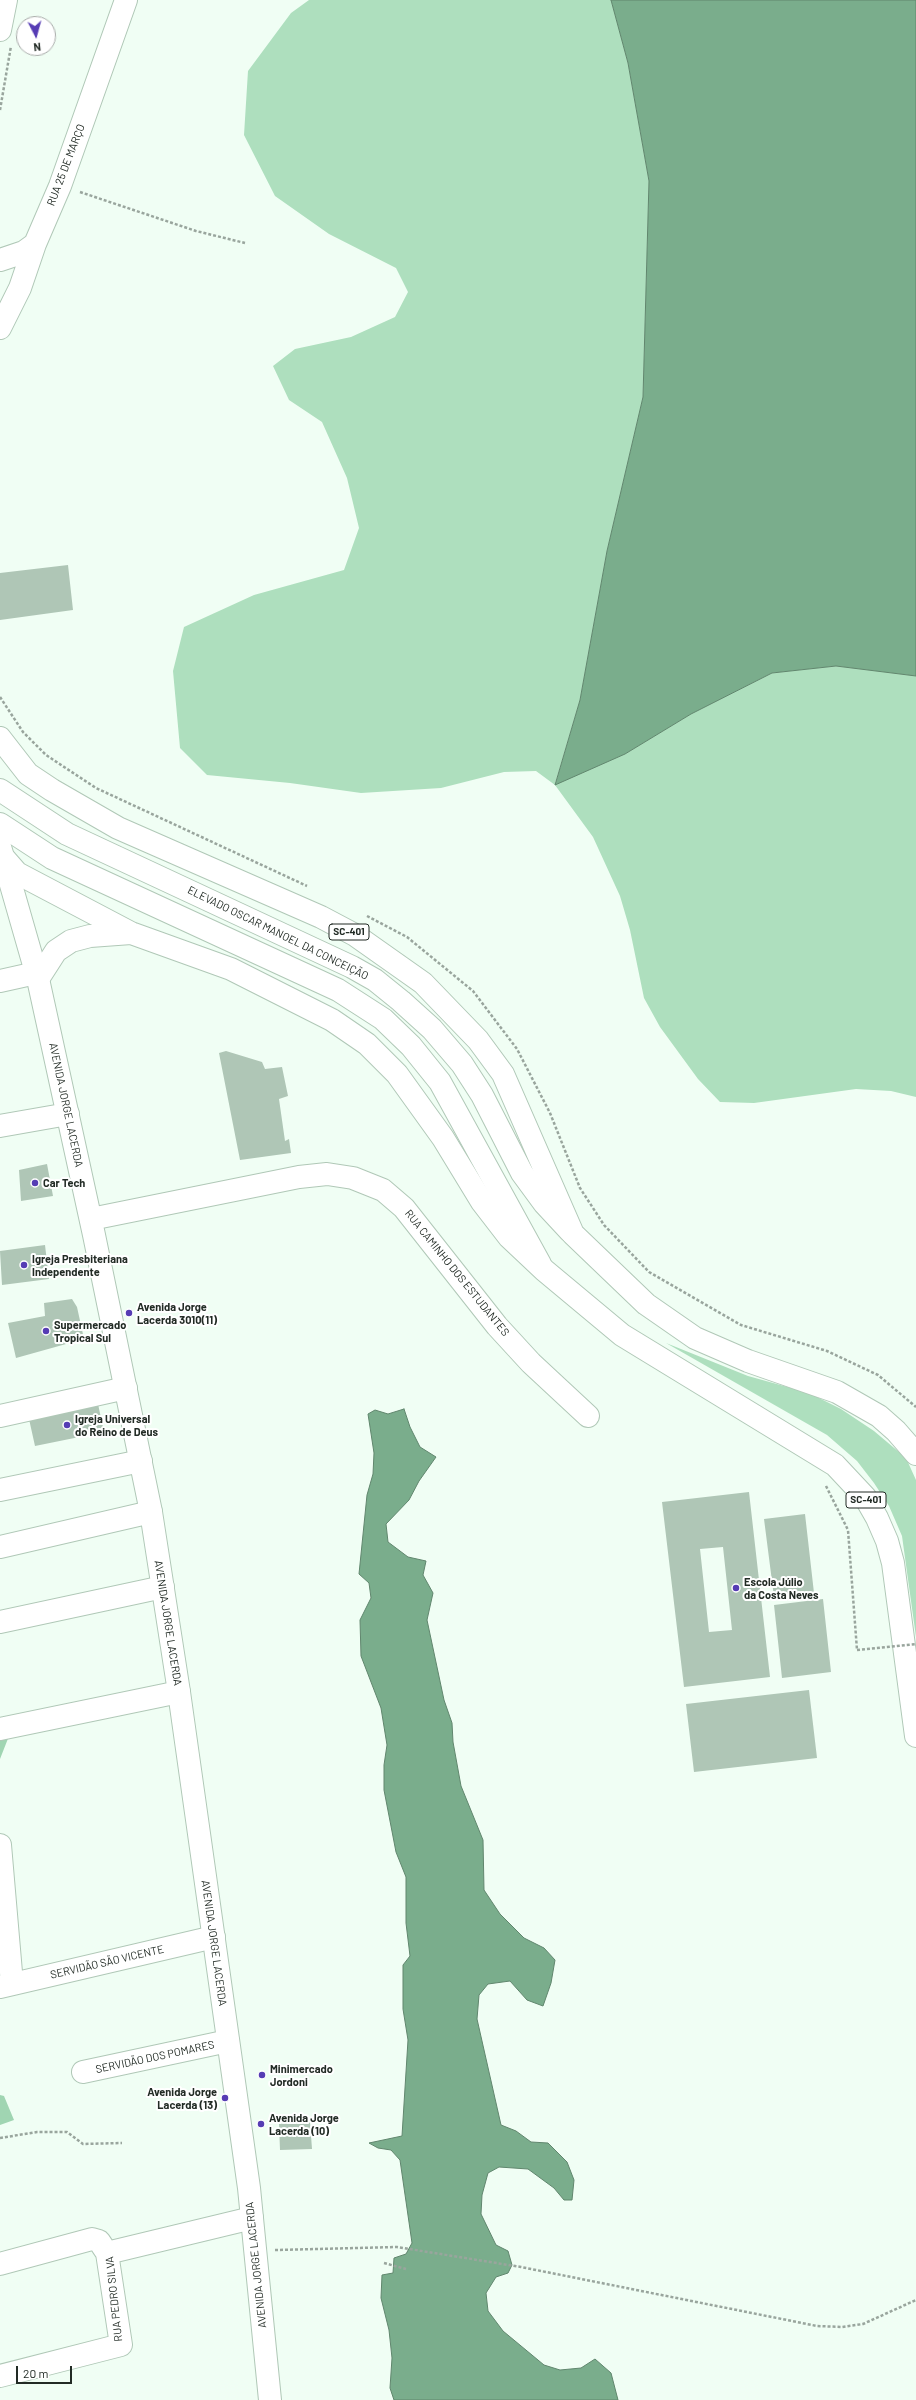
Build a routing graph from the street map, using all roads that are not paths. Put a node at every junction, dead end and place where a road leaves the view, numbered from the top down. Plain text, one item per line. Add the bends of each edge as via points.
1 (6, 0) edge
2 (126, 0) edge
3 (6, 38) edge
4 (35, 244) junction
5 (0, 261) edge
6 (20, 288) junction
7 (0, 328) edge
8 (5, 744) edge
9 (0, 790) edge
10 (0, 824) edge
11 (2, 852) edge
12 (7, 889) edge
13 (131, 933) junction
14 (37, 976) junction
15 (0, 980) edge
16 (68, 1114) junction
17 (0, 1126) edge
18 (91, 1219) junction
19 (573, 1234) junction
20 (544, 1270) junction
21 (126, 1388) junction
22 (0, 1416) edge
23 (588, 1416) dead end
24 (916, 1454) edge
25 (141, 1461) junction
26 (0, 1490) edge
27 (151, 1512) junction
28 (0, 1547) edge
29 (163, 1587) junction
30 (0, 1622) edge
31 (179, 1692) junction
32 (0, 1729) edge
33 (916, 1736) edge
34 (0, 1845) edge
35 (2, 1885) edge
36 (214, 1937) junction
37 (6, 1985) edge
38 (228, 2041) junction
39 (83, 2072) dead end
40 (252, 2218) junction
41 (107, 2253) junction
42 (0, 2264) edge
43 (0, 2376) edge
44 (270, 2400) edge

1 - 3 main road
2 - 4 main road, RUA 25 DE MARÇO via 60,186
4 - 5 main road via 24,252
4 - 6 main road, RUA 25 DE MARÇO
5 - 6 main road via 12,272
6 - 7 main road, RUA 25 DE MARÇO
8 - 19 main road, SC-401 via 28,774 118,828 321,917 355,935 423,983 478,1040 503,1074
9 - 19 main road, ELEVADO OSCAR MANOEL DA CONCEIÇÃO via 67,834 254,919 364,974 401,1000 432,1029 462,1064 482,1095 522,1173 544,1203
10 - 20 main road via 52,858 338,990 383,1019 411,1046 440,1082
11 - 12 main road, AVENIDA JORGE LACERDA
11 - 13 main road, SC-401 via 16,873
12 - 14 main road, AVENIDA JORGE LACERDA
13 - 14 main road via 90,936 71,941 56,951
13 - 20 main road, SC-401 via 231,969 332,1020 367,1044 397,1074 443,1138 482,1202 509,1237
14 - 15 main road
14 - 16 main road, AVENIDA JORGE LACERDA
16 - 17 main road
16 - 18 main road, AVENIDA JORGE LACERDA
18 - 21 main road, AVENIDA JORGE LACERDA
18 - 23 main road, RUA CAMINHO DOS ESTUDANTES via 299,1177 327,1174 353,1178 383,1190 404,1208 498,1326
19 - 24 main road, SC-401 via 646,1304 670,1322 695,1338 748,1361 836,1392 880,1416
20 - 33 main road, SC-401 via 622,1336 835,1465 865,1497 877,1518 893,1563
21 - 22 main road
21 - 25 main road, AVENIDA JORGE LACERDA
25 - 26 main road
25 - 27 main road, AVENIDA JORGE LACERDA
27 - 28 main road
27 - 29 main road, AVENIDA JORGE LACERDA
29 - 30 main road
29 - 31 main road, AVENIDA JORGE LACERDA
31 - 32 main road
31 - 36 main road, AVENIDA JORGE LACERDA
34 - 35 main road
35 - 37 main road
36 - 37 main road, SERVIDÃO SÃO VICENTE
36 - 38 main road, AVENIDA JORGE LACERDA
38 - 39 main road, SERVIDÃO DOS POMARES
38 - 40 main road, AVENIDA JORGE LACERDA
40 - 41 main road, RUA PEDRO SILVA
40 - 44 main road, AVENIDA JORGE LACERDA
41 - 42 main road via 99,2241 92,2239
41 - 43 main road, RUA PEDRO SILVA via 121,2345

